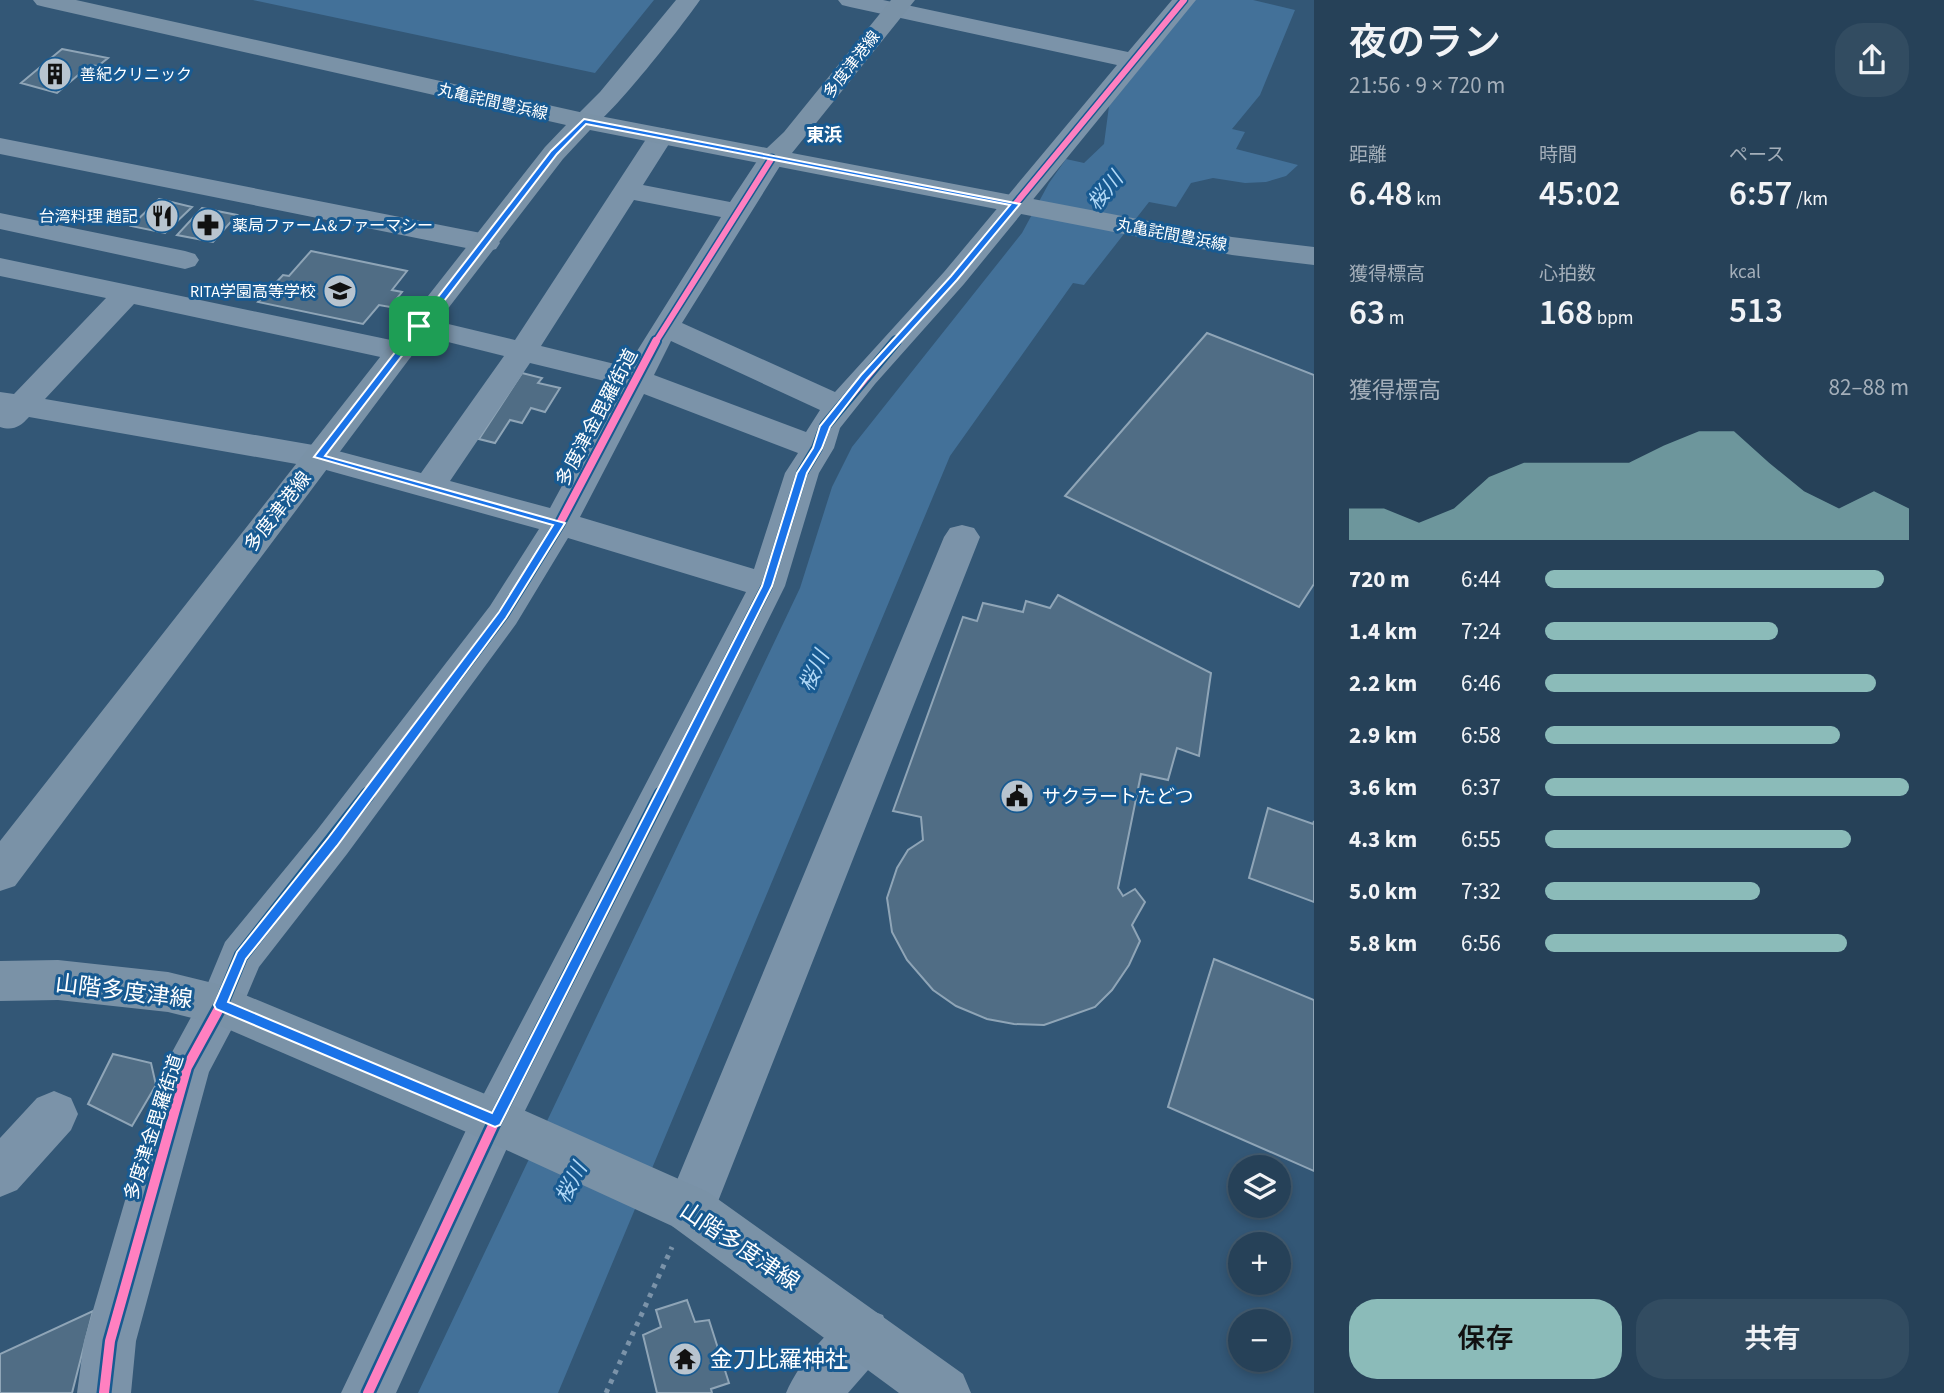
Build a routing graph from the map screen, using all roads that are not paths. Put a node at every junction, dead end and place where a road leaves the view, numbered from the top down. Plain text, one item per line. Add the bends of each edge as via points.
1 (45, 0) edge
2 (688, 0) edge
3 (850, 0) edge
4 (1184, 0) edge
5 (898, 5) edge
6 (1134, 61) junction
7 (584, 121) junction
8 (661, 136) junction
9 (0, 146) edge
10 (772, 158) junction
11 (626, 190) junction
12 (1016, 204) junction
13 (737, 212) junction
14 (0, 221) edge
15 (89, 240) junction
16 (486, 243) junction
17 (1314, 256) edge
18 (185, 260) dead end
19 (0, 267) edge
20 (53, 278) junction
21 (127, 294) junction
22 (665, 327) junction
23 (409, 339) junction
24 (523, 351) junction
25 (635, 379) junction
26 (11, 403) edge
27 (840, 407) junction
28 (0, 428) edge
29 (817, 448) junction
30 (319, 457) junction
31 (429, 487) junction
32 (560, 523) junction
33 (961, 537) dead end
34 (767, 586) junction
35 (0, 873) edge
36 (0, 981) edge
37 (220, 1005) junction
38 (54, 1114) dead end
39 (495, 1121) junction
40 (0, 1173) edge
41 (690, 1209) junction
42 (864, 1334) junction
43 (104, 1393) edge
44 (368, 1393) edge
45 (813, 1393) edge
46 (944, 1393) edge

1 - 7 main road, 丸亀詫間豊浜線
2 - 7 street
3 - 5 street
4 - 6 street
5 - 6 street
5 - 10 main road, 多度津港線
6 - 12 street
7 - 8 main road, 丸亀詫間豊浜線
7 - 16 main road, 多度津港線
8 - 10 main road, 丸亀詫間豊浜線
8 - 11 street
9 - 16 street
10 - 12 main road, 丸亀詫間豊浜線
10 - 13 street, 多度津金毘羅街道
11 - 13 street
11 - 24 street
12 - 17 main road, 丸亀詫間豊浜線 via 1232,246
12 - 27 street
13 - 22 street, 多度津金毘羅街道
14 - 15 street
15 - 18 street
15 - 20 street
16 - 23 main road, 多度津港線
19 - 20 street
20 - 21 street
21 - 23 street
21 - 26 street
22 - 25 street, 多度津金毘羅街道
22 - 27 street
23 - 24 street
23 - 30 main road, 多度津港線
24 - 25 street
24 - 31 street
25 - 29 street
25 - 32 street, 多度津金毘羅街道
26 - 28 street
26 - 30 street
27 - 29 street via 825,426
29 - 34 street via 802,473
30 - 31 street
30 - 35 main road, 多度津港線
31 - 32 street
32 - 34 street
32 - 37 street, 多度津金毘羅街道 via 503,615 241,956
33 - 41 street
34 - 39 street
36 - 37 main road, 山階多度津線 via 72,982 168,992
37 - 39 main road, 山階多度津線
37 - 43 street, 多度津金毘羅街道 via 187,1067 110,1341
38 - 40 street
39 - 41 main road, 山階多度津線
39 - 44 street
41 - 42 main road, 山階多度津線
42 - 45 street
42 - 46 main road, 山階多度津線

